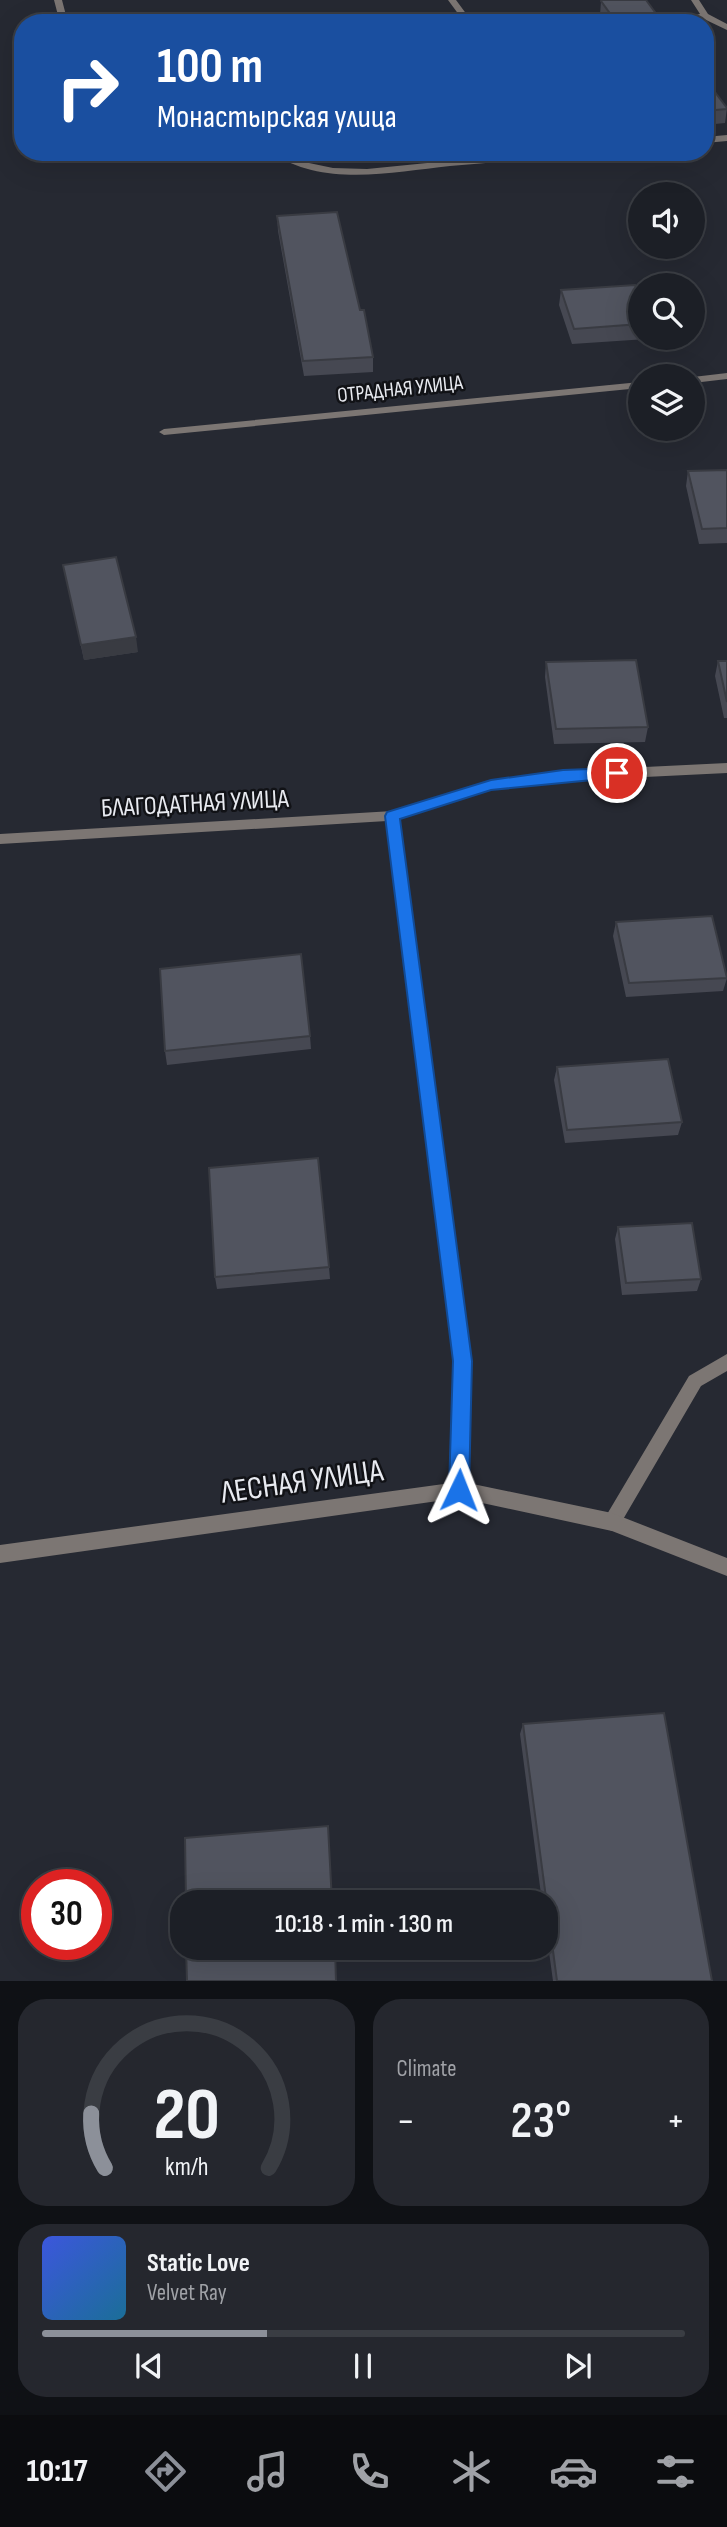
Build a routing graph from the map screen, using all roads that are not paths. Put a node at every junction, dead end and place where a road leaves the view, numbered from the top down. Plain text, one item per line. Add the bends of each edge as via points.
1 (296, 161) edge
2 (478, 161) edge
3 (727, 376) edge
4 (705, 379) edge
5 (628, 386) edge
6 (164, 432) dead end
7 (727, 768) edge
8 (393, 816) junction
9 (0, 839) edge
10 (727, 1362) edge
11 (459, 1490) junction
12 (612, 1522) junction
13 (0, 1555) edge
14 (727, 1568) edge

1 - 2 street via 332,172 367,172
3 - 4 street
5 - 6 street, ОТРАДНАЯ УЛИЦА
7 - 8 street, БЛАГОДАТНАЯ УЛИЦА via 563,776 491,785
8 - 9 street, БЛАГОДАТНАЯ УЛИЦА
8 - 11 street via 462,1361
10 - 12 street via 695,1381
11 - 12 street, ЛЕСНАЯ УЛИЦА
11 - 13 street, ЛЕСНАЯ УЛИЦА
12 - 14 street, ЛЕСНАЯ УЛИЦА

